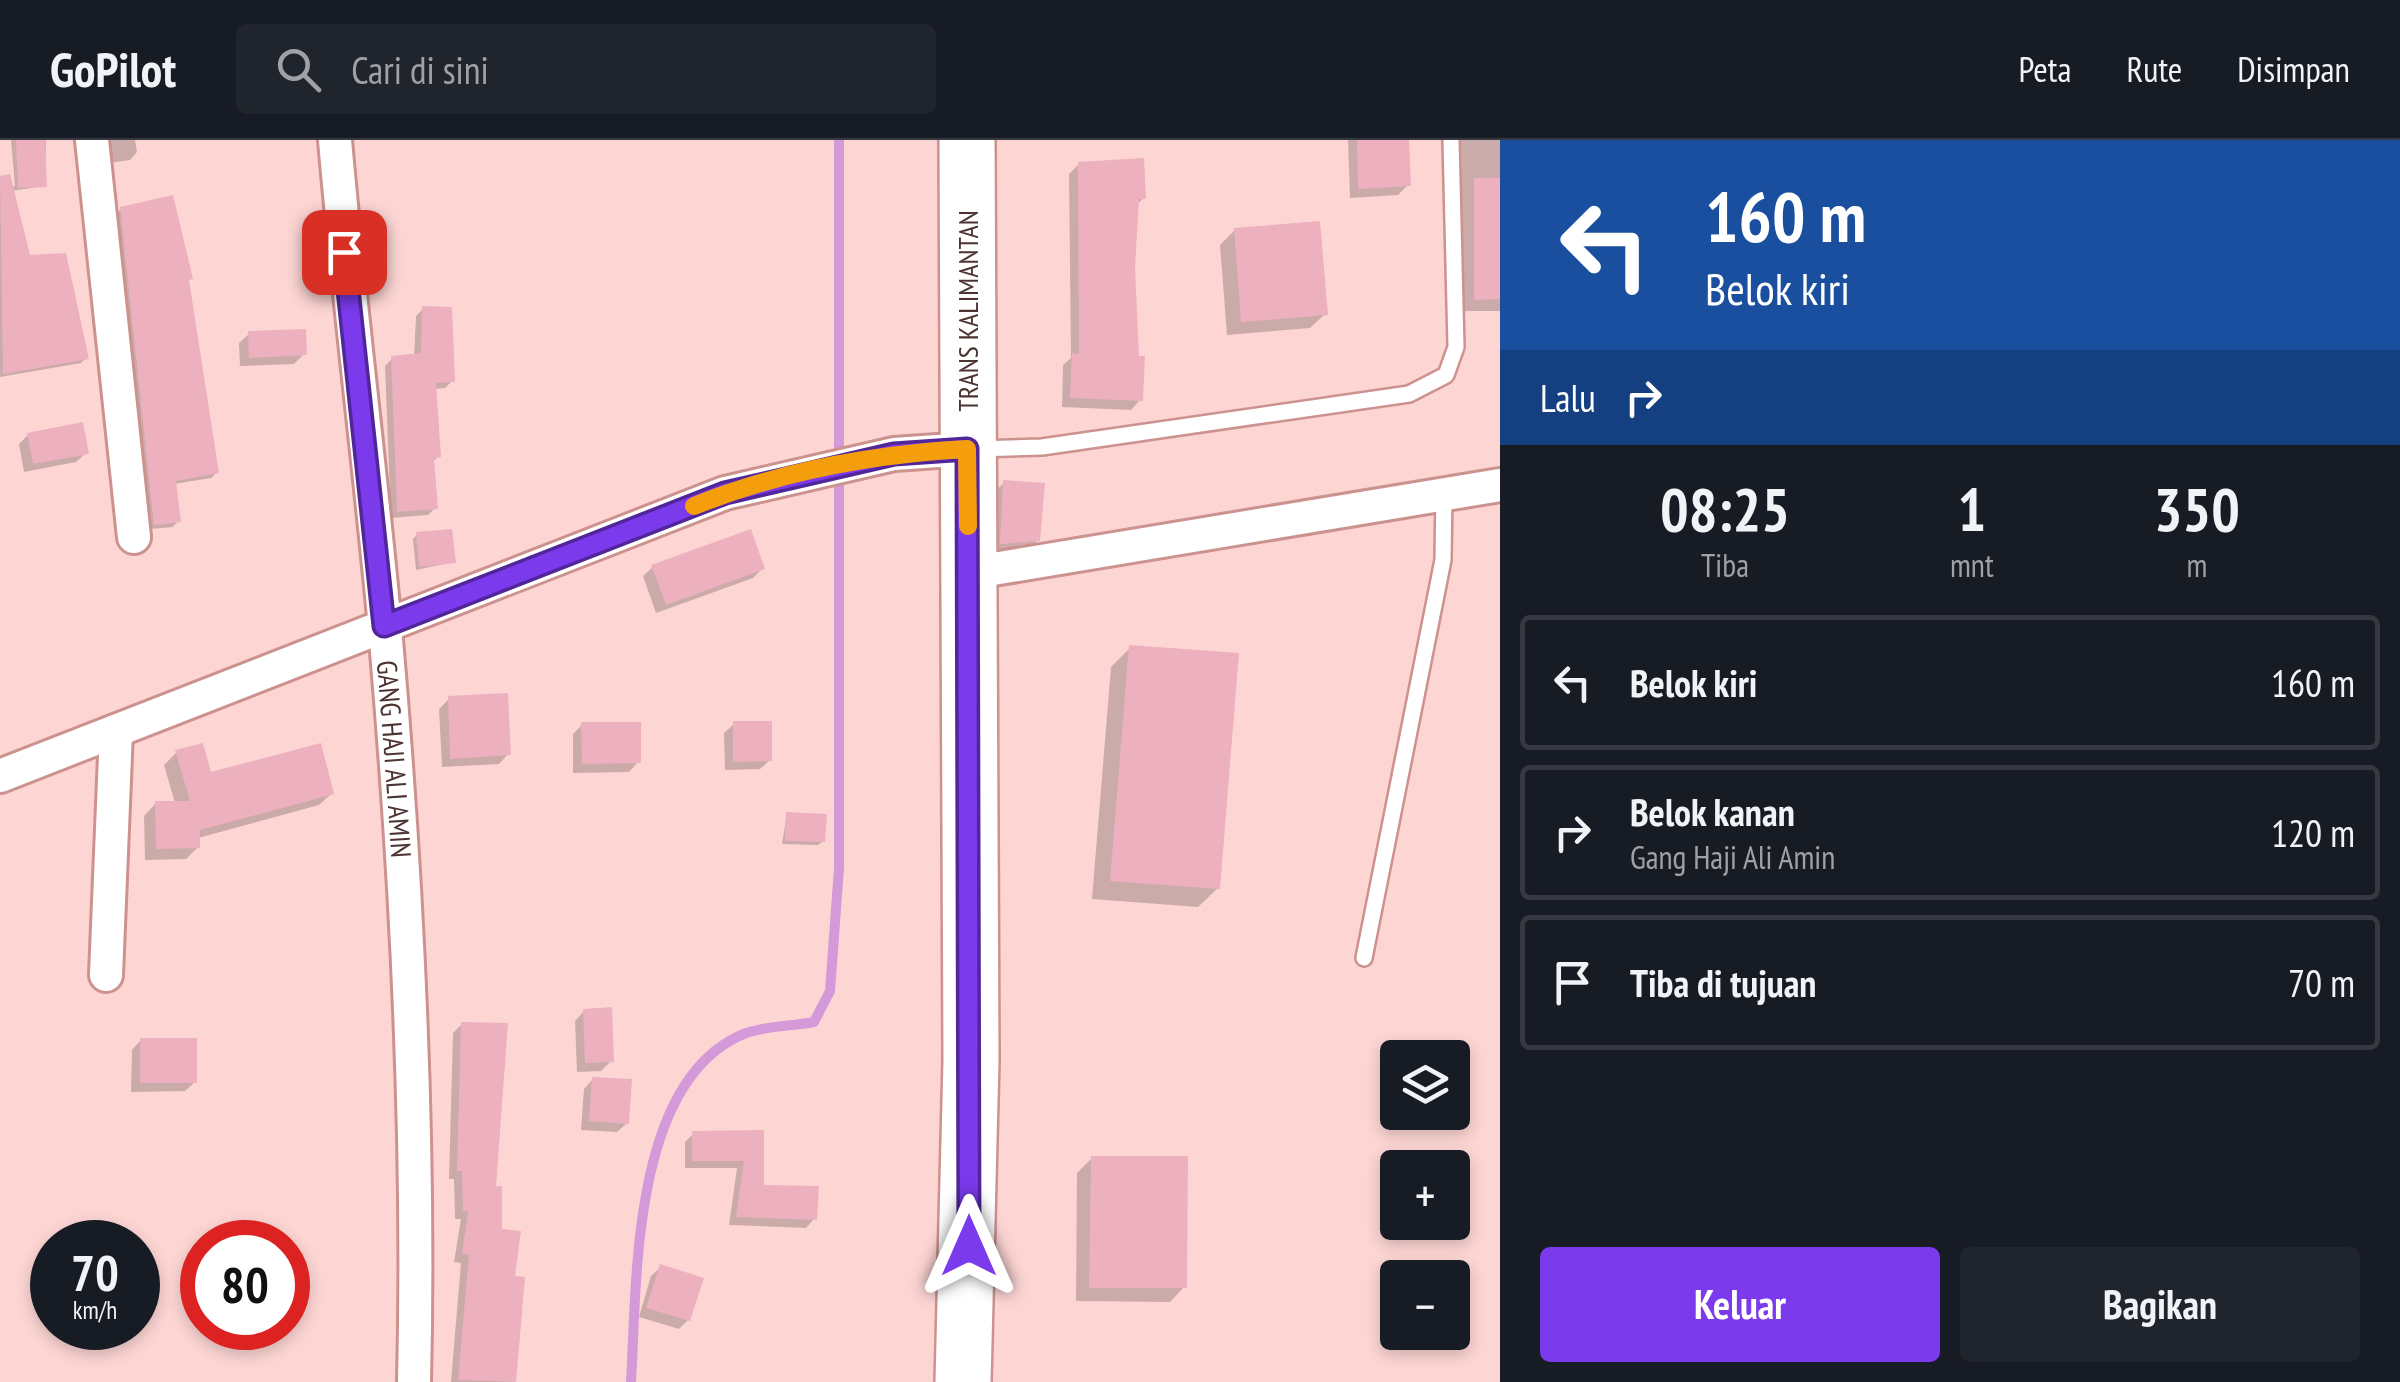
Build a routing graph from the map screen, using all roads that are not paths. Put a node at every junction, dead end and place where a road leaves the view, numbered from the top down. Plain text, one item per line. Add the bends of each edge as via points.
1 (92, 140) edge
2 (335, 140) edge
3 (967, 140) edge
4 (1450, 140) edge
5 (967, 449) junction
6 (1500, 485) edge
7 (1444, 492) junction
8 (134, 537) dead end
9 (969, 574) junction
10 (384, 626) junction
11 (116, 731) junction
12 (0, 776) edge
13 (1364, 958) dead end
14 (106, 974) dead end
15 (414, 1382) edge
16 (964, 1382) edge

1 - 8 street
2 - 10 street, GANG HAJI ALI AMIN
3 - 5 highway, TRANS KALIMANTAN
4 - 5 lane via 1456,348 1446,375 1409,394 1042,447
5 - 9 highway, TRANS KALIMANTAN
5 - 10 street via 842,464 725,493
6 - 7 street
7 - 9 street
7 - 13 lane via 1442,560
9 - 16 highway, TRANS KALIMANTAN via 971,1060
10 - 11 street
10 - 15 street, GANG HAJI ALI AMIN via 412,1015
11 - 12 street
11 - 14 street

